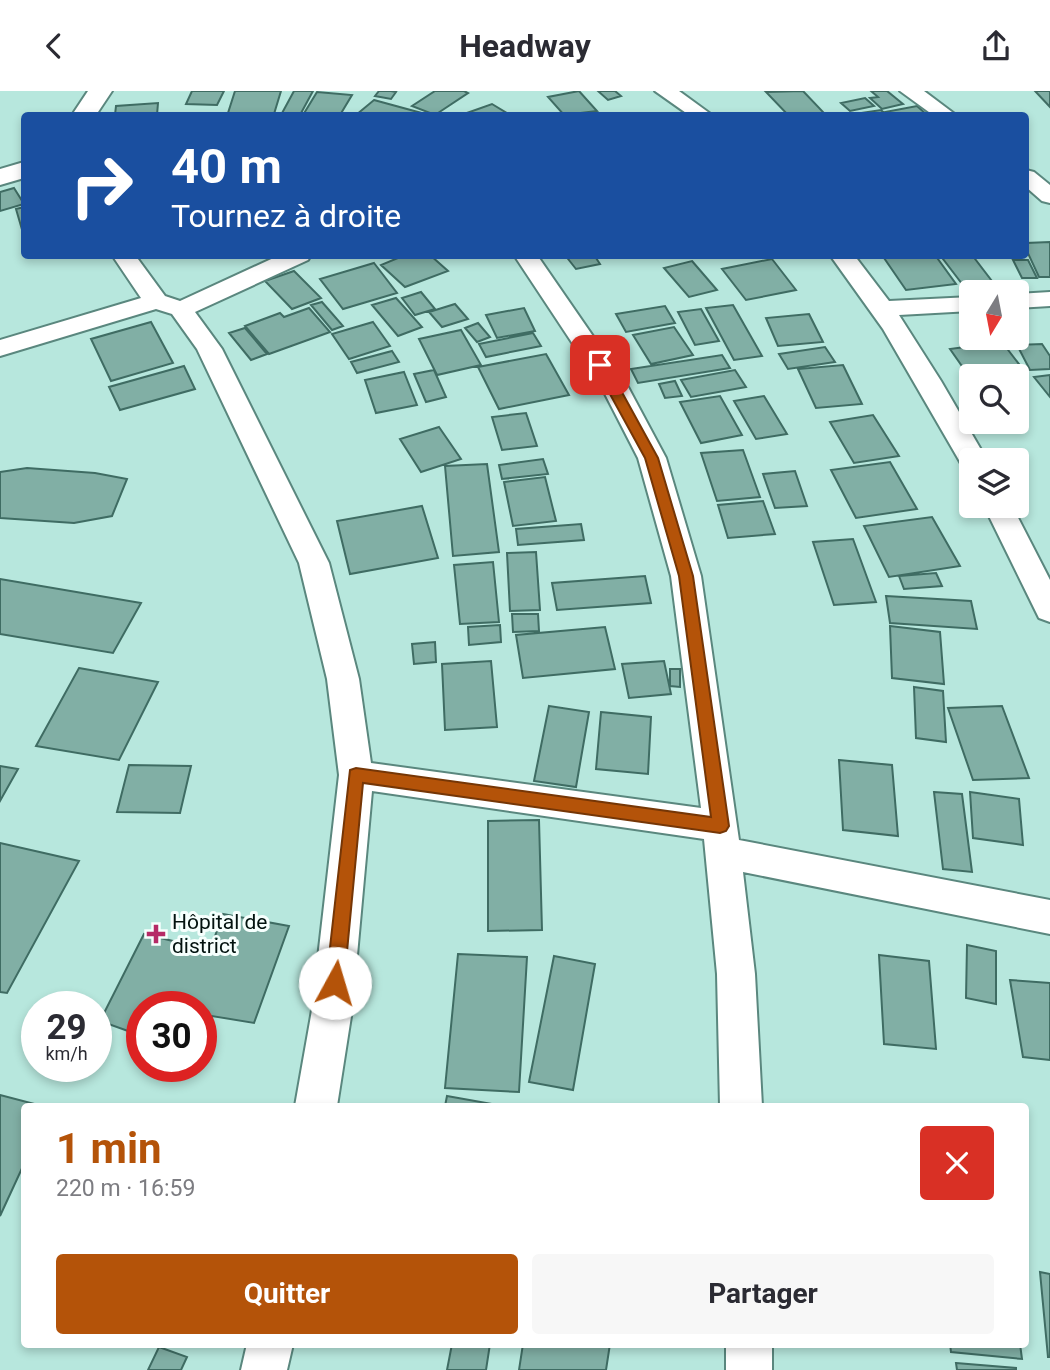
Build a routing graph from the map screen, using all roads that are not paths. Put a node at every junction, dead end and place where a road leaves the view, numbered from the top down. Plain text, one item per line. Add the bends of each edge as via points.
1 (100, 91) edge
2 (665, 91) edge
3 (910, 91) edge
4 (86, 112) edge
5 (697, 112) edge
6 (942, 112) edge
7 (21, 171) edge
8 (0, 177) edge
9 (1029, 179) edge
10 (1050, 196) edge
11 (127, 259) edge
12 (289, 259) edge
13 (528, 259) edge
14 (844, 259) edge
15 (1050, 299) edge
16 (1029, 300) edge
17 (168, 305) junction
18 (959, 305) edge
19 (881, 309) junction
20 (0, 348) edge
21 (966, 448) edge
22 (1004, 518) edge
23 (1050, 610) edge
24 (356, 775) junction
25 (722, 839) junction
26 (1050, 917) edge
27 (316, 1103) edge
28 (741, 1103) edge
29 (269, 1348) edge
30 (749, 1348) edge
31 (264, 1370) edge
32 (749, 1370) edge

1 - 4 street
2 - 5 street
3 - 6 street
7 - 8 street
9 - 10 street
11 - 17 street
12 - 17 street
13 - 25 street via 615,387 652,458 686,576
14 - 19 street
15 - 16 street
17 - 20 street
17 - 24 street via 209,349 314,562 343,679
18 - 19 street
19 - 21 street
22 - 23 street
24 - 25 street
24 - 27 street via 332,1010
25 - 26 street
25 - 28 street via 736,974
29 - 31 street
30 - 32 street

